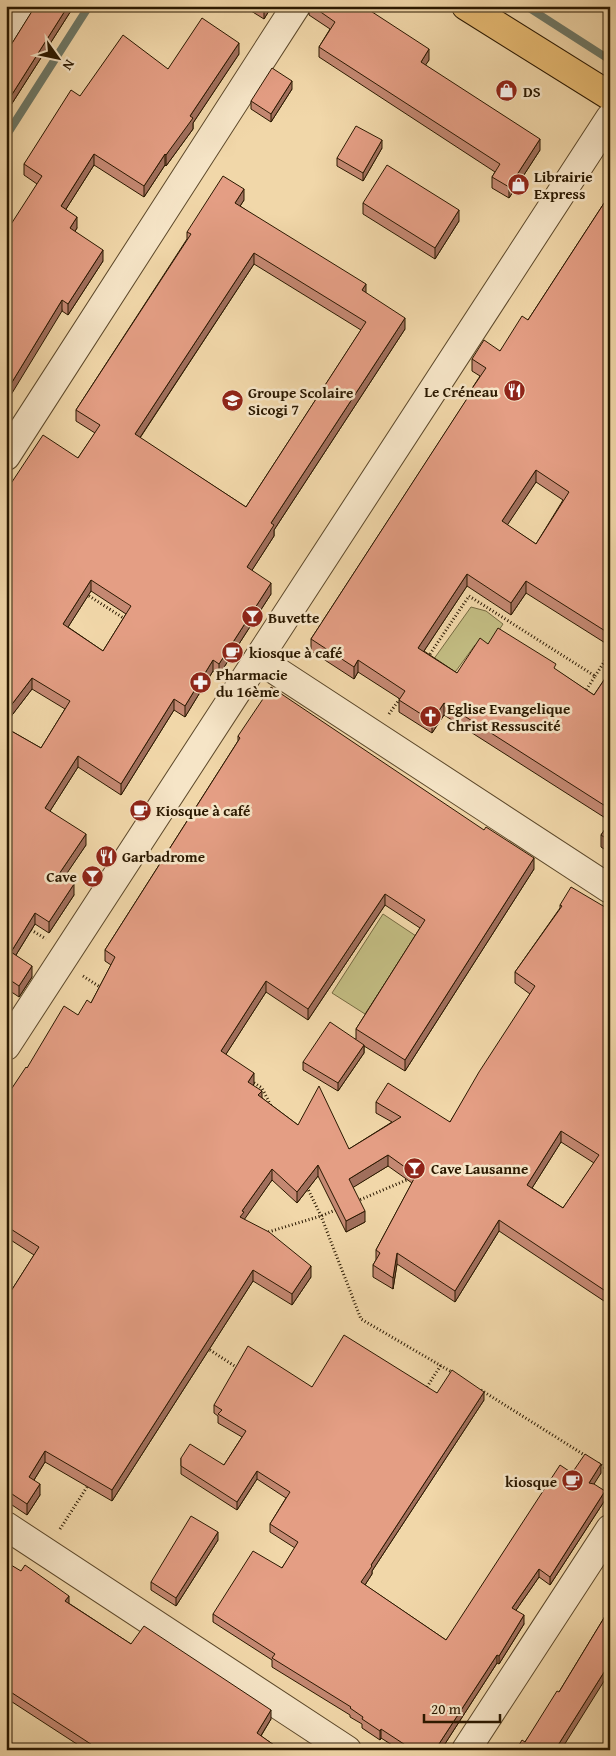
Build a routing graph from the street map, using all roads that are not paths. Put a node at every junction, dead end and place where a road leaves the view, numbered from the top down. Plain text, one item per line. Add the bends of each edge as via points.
1 (21, 6) edge
2 (296, 6) edge
3 (466, 6) edge
4 (6, 29) edge
5 (610, 96) edge
6 (610, 118) edge
7 (6, 456) edge
8 (258, 659) junction
9 (610, 889) edge
10 (6, 1046) edge
11 (6, 1526) edge
12 (610, 1528) edge
13 (347, 1750) edge
14 (466, 1750) edge

1 - 4 street
2 - 7 street
3 - 5 main road
6 - 8 street
8 - 9 street
8 - 10 street
11 - 13 street
12 - 14 street

